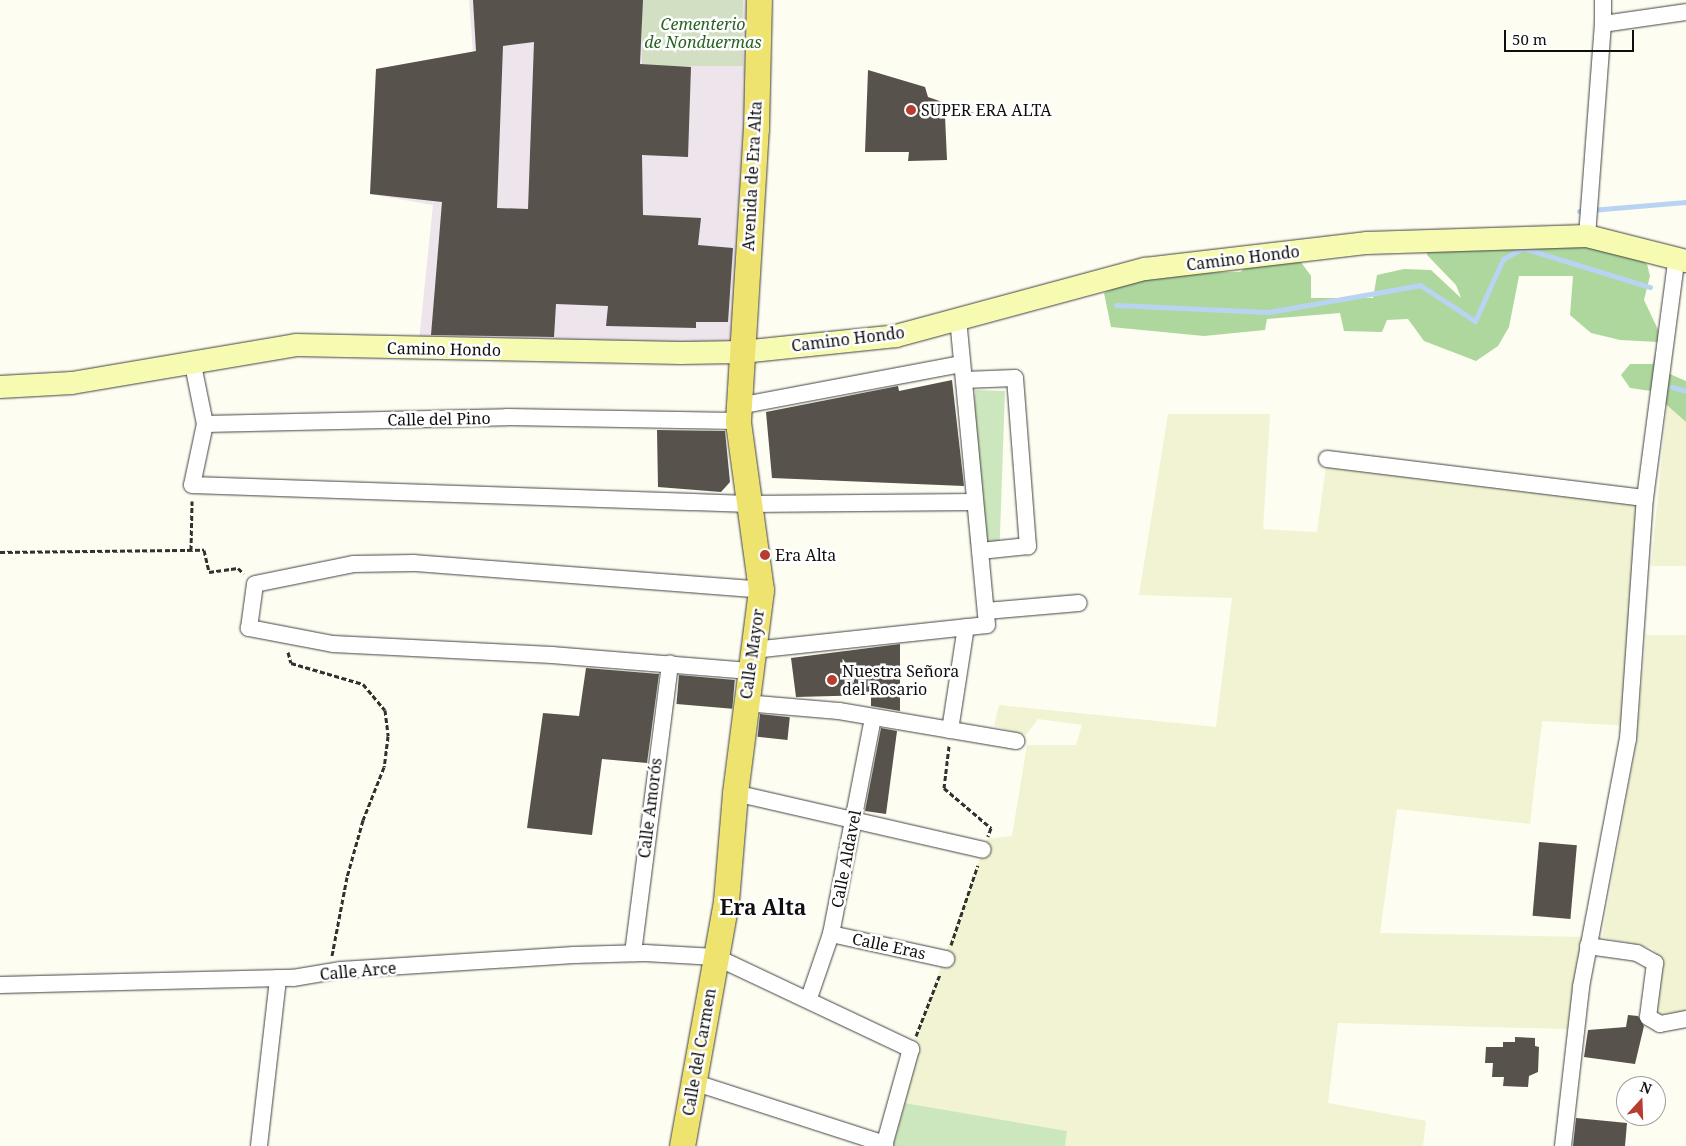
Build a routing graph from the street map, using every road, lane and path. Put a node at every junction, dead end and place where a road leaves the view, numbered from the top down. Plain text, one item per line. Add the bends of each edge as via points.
1 (759, 0) edge
2 (1603, 0) edge
3 (1686, 12) edge
4 (1603, 24) junction
5 (1588, 219) junction
6 (1681, 261) edge
7 (958, 318) junction
8 (742, 352) junction
9 (192, 360) junction
10 (963, 372) junction
11 (0, 386) edge
12 (739, 414) junction
13 (205, 424) junction
14 (1327, 459) dead end
15 (192, 485) junction
16 (1645, 498) junction
17 (975, 502) junction
18 (749, 504) junction
19 (190, 550) junction
20 (980, 551) junction
21 (0, 552) edge
22 (254, 584) junction
23 (761, 590) junction
24 (1079, 603) dead end
25 (986, 611) junction
26 (966, 627) junction
27 (283, 635) junction
28 (751, 660) junction
29 (670, 663) junction
30 (745, 703) junction
31 (873, 718) junction
32 (950, 730) junction
33 (1016, 741) dead end
34 (735, 793) junction
35 (854, 823) junction
36 (983, 850) junction
37 (831, 934) junction
38 (1588, 946) junction
39 (633, 953) junction
40 (716, 957) junction
41 (946, 959) junction
42 (329, 972) junction
43 (278, 978) junction
44 (0, 985) edge
45 (809, 998) junction
46 (1686, 1018) edge
47 (911, 1049) junction
48 (693, 1082) junction
49 (885, 1145) edge
50 (259, 1146) edge
51 (682, 1146) edge
52 (1563, 1146) edge

1 - 8 main road, Avenida de Era Alta via 756,129
2 - 4 street
3 - 4 street
4 - 5 street
5 - 6 main road, Camino Hondo
5 - 7 main road, Camino Hondo via 1145,269
6 - 16 street
7 - 8 main road, Camino Hondo via 896,336
7 - 10 street
8 - 9 main road, Camino Hondo via 418,350 296,345
8 - 12 main road, Calle Mayor
9 - 11 main road, Camino Hondo via 72,383
9 - 13 street
10 - 12 street, Calle del Pino
10 - 17 street
10 - 20 street, Calle del Pino via 1015,378 1028,546
12 - 13 street, Calle del Pino
12 - 18 main road, Calle Mayor
13 - 15 street
14 - 16 street
15 - 18 street
15 - 19 path
16 - 38 street via 1628,739
17 - 18 street
17 - 20 street
18 - 23 main road, Calle Mayor
19 - 21 path
19 - 22 path via 204,550 209,572 238,568
20 - 25 street
22 - 23 street via 353,564 414,563
22 - 27 street via 250,628
23 - 28 main road, Calle Mayor
24 - 25 street
25 - 26 street via 987,625
26 - 28 street
26 - 32 street
27 - 29 street via 333,644
27 - 42 path via 292,663 363,684 385,710 388,736 384,767 363,820 347,877
28 - 29 street
28 - 30 main road, Calle Mayor
29 - 39 street, Calle Amorós
30 - 31 street via 839,711
30 - 34 main road, Calle Mayor
31 - 32 street
31 - 35 street, Calle Aldavel
32 - 33 street
32 - 36 path via 944,788 991,828
34 - 35 street
34 - 40 main road, Calle Mayor via 726,901
35 - 36 street
35 - 37 street, Calle Aldavel
36 - 41 path
37 - 41 street, Calle Eras
37 - 45 street, Calle Aldavel
38 - 46 street via 1637,953 1655,963 1648,1017 1660,1024
38 - 52 street
39 - 40 street, Calle Arce
39 - 42 street, Calle Arce
40 - 45 street
40 - 48 main road, Calle del Carmen
41 - 47 path
42 - 43 street, Calle Arce
43 - 44 street, Calle Arce
43 - 50 street
45 - 47 street
47 - 49 street
48 - 49 street
48 - 51 main road, Calle del Carmen

